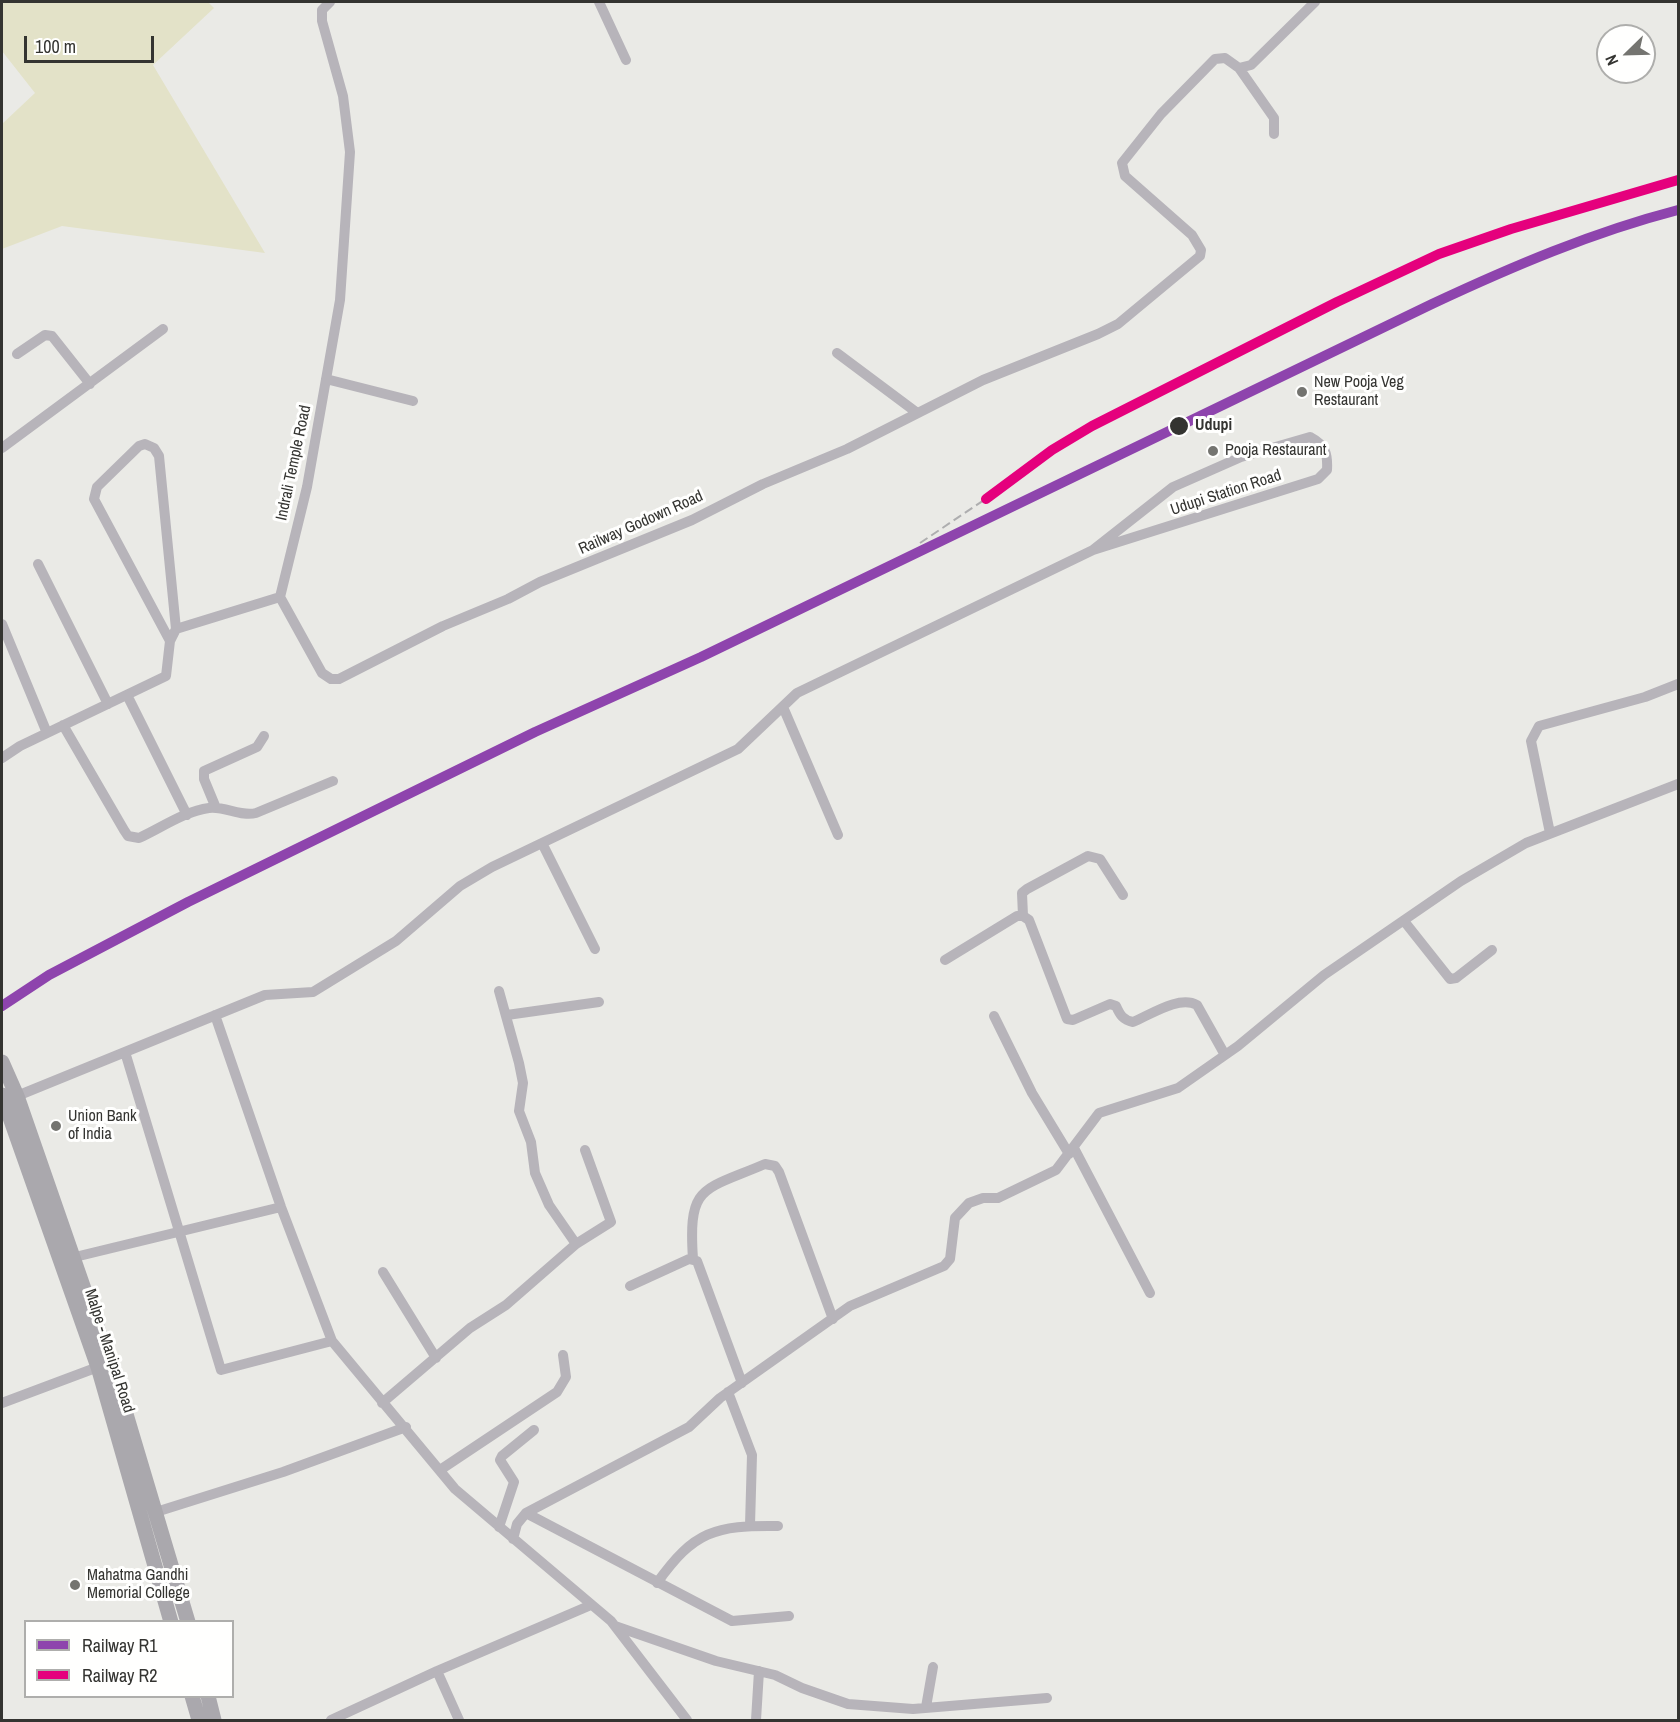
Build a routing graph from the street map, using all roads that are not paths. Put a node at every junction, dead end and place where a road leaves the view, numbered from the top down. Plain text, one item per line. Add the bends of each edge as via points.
1 (330, 2) edge
2 (599, 2) edge
3 (1315, 2) edge
4 (626, 60) dead end
5 (1239, 68) junction
6 (1274, 134) dead end
7 (163, 329) dead end
8 (837, 353) dead end
9 (17, 354) dead end
10 (326, 379) junction
11 (90, 384) junction
12 (413, 401) dead end
13 (916, 412) junction
14 (3, 445) edge
15 (1094, 550) junction
16 (38, 564) dead end
17 (280, 597) junction
18 (176, 629) junction
19 (3, 630) edge
20 (170, 641) junction
21 (1678, 684) edge
22 (127, 695) junction
23 (108, 704) junction
24 (783, 706) junction
25 (63, 725) junction
26 (47, 733) junction
27 (264, 736) dead end
28 (2, 758) edge
29 (333, 781) dead end
30 (1678, 784) edge
31 (216, 808) junction
32 (187, 815) junction
33 (1550, 832) junction
34 (838, 835) dead end
35 (542, 843) junction
36 (1123, 895) dead end
37 (1023, 916) junction
38 (1404, 921) junction
39 (595, 949) dead end
40 (1492, 950) dead end
41 (945, 960) dead end
42 (499, 991) dead end
43 (599, 1002) dead end
44 (215, 1015) junction
45 (507, 1015) junction
46 (994, 1016) dead end
47 (125, 1052) junction
48 (1225, 1055) junction
49 (2, 1062) edge
50 (9, 1095) edge
51 (585, 1150) dead end
52 (1072, 1151) junction
53 (281, 1207) junction
54 (178, 1231) junction
55 (576, 1244) junction
56 (75, 1257) junction
57 (693, 1259) junction
58 (383, 1272) dead end
59 (630, 1286) dead end
60 (1150, 1293) dead end
61 (833, 1319) junction
62 (332, 1341) junction
63 (562, 1355) dead end
64 (436, 1358) junction
65 (98, 1367) junction
66 (742, 1383) junction
67 (728, 1392) junction
68 (2, 1403) edge
69 (382, 1403) junction
70 (406, 1427) junction
71 (534, 1430) dead end
72 (440, 1470) junction
73 (156, 1512) junction
74 (526, 1513) junction
75 (750, 1526) junction
76 (778, 1526) dead end
77 (499, 1527) junction
78 (513, 1539) junction
79 (162, 1560) junction
80 (657, 1583) junction
81 (591, 1605) junction
82 (789, 1616) dead end
83 (171, 1620) edge
84 (187, 1620) edge
85 (615, 1626) junction
86 (933, 1667) dead end
87 (437, 1671) junction
88 (759, 1671) junction
89 (193, 1698) edge
90 (208, 1698) edge
91 (1047, 1698) dead end
92 (926, 1707) junction
93 (199, 1720) edge
94 (214, 1720) edge
95 (331, 1720) edge
96 (459, 1720) edge
97 (687, 1720) edge
98 (756, 1720) edge

1 - 10 street, Indrali Temple Road via 322,10 322,21 343,96 350,152 340,300
2 - 4 street
3 - 5 street via 1251,65
5 - 6 street via 1274,118
5 - 13 street, Railway Godown Road via 1225,58 1215,59 1161,114 1122,163 1125,176 1200,244 1200,256 1118,324
7 - 11 street
8 - 13 street
9 - 11 street via 45,335 52,336
10 - 12 street
10 - 17 street, Indrali Temple Road via 307,487
11 - 14 street
13 - 17 street, Railway Godown Road via 847,449 763,484 692,520 540,582 339,679 322,673
15 - 15 street, Udupi Station Road via 1162,493 1241,457 1310,437 1322,443 1328,456 1327,470 1318,479
15 - 24 street via 797,693
16 - 23 street
17 - 18 street
18 - 20 street
18 - 20 street via 159,456 154,447 145,444 97,487 94,500
19 - 26 street
20 - 22 street via 166,676
21 - 33 street via 1539,726 1531,741
22 - 23 street
22 - 32 street
23 - 25 street
24 - 34 street
24 - 35 street via 738,749
25 - 26 street
25 - 32 street via 128,836 139,838
26 - 28 street
27 - 31 street via 258,747 204,771
29 - 31 street via 249,815
30 - 33 street
31 - 32 street
33 - 38 street via 1471,876
35 - 39 street
35 - 44 street via 460,886 396,941 313,992 265,995
36 - 37 street via 1100,859 1088,856 1027,889 1022,894
37 - 41 street
37 - 48 street via 1029,920 1067,1019 1110,1004 1126,1021 1133,1022 1191,1002 1197,1005
38 - 40 street via 1450,979
38 - 48 street via 1324,975
42 - 45 street
43 - 45 street
44 - 47 street
44 - 53 street
45 - 55 street via 523,1083 519,1111 531,1142 535,1173 549,1205
46 - 52 street via 1032,1093
47 - 50 street
47 - 54 street
48 - 52 street via 1179,1088 1099,1113
49 - 50 highway
50 - 56 highway, Malpe - Manipal Road
50 - 65 highway, Malpe - Manipal Road
51 - 55 street via 611,1222
52 - 60 street
52 - 61 street via 1056,1170 998,1198 969,1203 955,1218 950,1259 944,1266 850,1306
53 - 54 street
53 - 62 street
54 - 56 street
54 - 62 street via 221,1370
55 - 64 street via 506,1305 470,1328
56 - 73 highway, Malpe - Manipal Road
57 - 59 street
57 - 61 street via 692,1215 706,1190 765,1164 775,1166
57 - 66 street via 700,1263
58 - 64 street
61 - 66 street
62 - 69 street
63 - 72 street via 566,1377 558,1392
64 - 69 street
65 - 68 street
65 - 79 highway, Malpe - Manipal Road
66 - 67 street
67 - 74 street via 689,1427
67 - 75 street via 752,1455
69 - 70 street
70 - 72 street
70 - 73 street via 283,1472
71 - 77 street via 500,1461 514,1482
72 - 77 street via 455,1489
73 - 79 highway, Malpe - Manipal Road
74 - 78 street
74 - 80 street
75 - 76 street
75 - 80 street via 708,1532 682,1552
77 - 78 street
78 - 81 street
79 - 83 highway, Malpe - Manipal Road
79 - 84 highway, Malpe - Manipal Road
80 - 82 street via 732,1621
81 - 85 street
81 - 87 street
85 - 88 street via 716,1661
85 - 97 street
86 - 92 street
87 - 95 street
87 - 96 street
88 - 92 street via 848,1704
88 - 98 street
89 - 93 highway
90 - 94 highway
91 - 92 street

